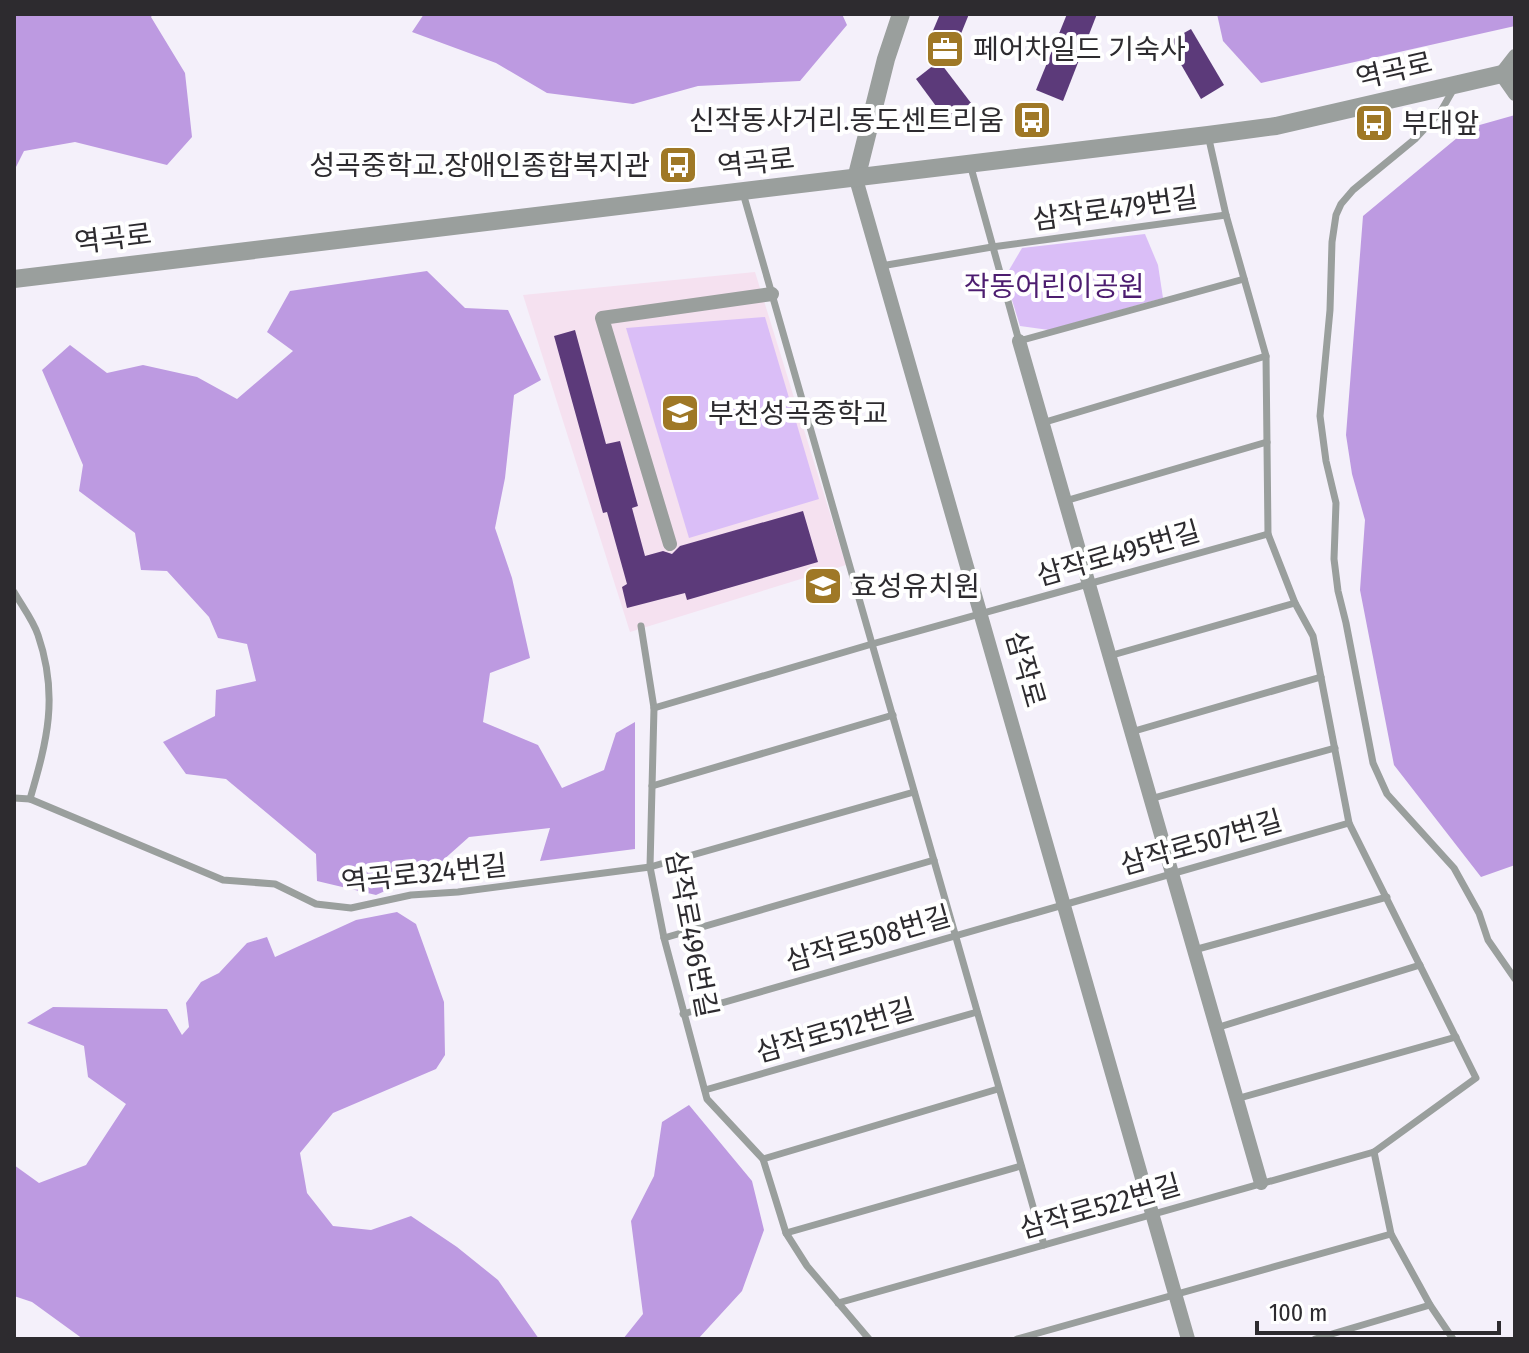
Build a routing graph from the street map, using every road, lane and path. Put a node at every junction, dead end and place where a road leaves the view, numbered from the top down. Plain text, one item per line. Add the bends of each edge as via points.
1 (901, 14) edge
2 (1515, 56) edge
3 (1508, 73) edge
4 (1456, 84) junction
5 (1515, 94) edge
6 (1208, 135) junction
7 (970, 164) junction
8 (856, 179) junction
9 (743, 191) junction
10 (1226, 215) junction
11 (992, 247) junction
12 (881, 266) junction
13 (14, 279) edge
14 (1244, 279) junction
15 (772, 294) junction
16 (1019, 341) junction
17 (1266, 356) junction
18 (1042, 423) junction
19 (1267, 442) junction
20 (1065, 501) junction
21 (1268, 534) junction
22 (670, 544) dead end
23 (1089, 584) junction
24 (14, 592) edge
25 (1295, 603) junction
26 (981, 615) junction
27 (641, 626) dead end
28 (872, 644) junction
29 (1109, 656) junction
30 (1321, 677) junction
31 (654, 708) junction
32 (893, 715) junction
33 (1131, 732) junction
34 (1335, 748) junction
35 (652, 786) junction
36 (914, 792) junction
37 (14, 798) edge
38 (30, 799) junction
39 (1150, 799) junction
40 (1349, 823) junction
41 (934, 860) junction
42 (650, 867) junction
43 (1172, 873) junction
44 (1387, 897) junction
45 (1064, 903) junction
46 (955, 936) junction
47 (664, 938) junction
48 (1194, 950) junction
49 (1420, 965) junction
50 (1515, 979) edge
51 (977, 1012) junction
52 (683, 1014) junction
53 (1216, 1028) junction
54 (1456, 1037) junction
55 (998, 1089) junction
56 (705, 1090) junction
57 (1236, 1099) junction
58 (1374, 1152) junction
59 (763, 1159) junction
60 (1021, 1166) junction
61 (1261, 1183) junction
62 (1154, 1214) junction
63 (786, 1233) junction
64 (1391, 1234) junction
65 (1044, 1245) junction
66 (1176, 1293) junction
67 (838, 1303) junction
68 (1430, 1305) junction
69 (869, 1339) edge
70 (1017, 1339) edge
71 (1188, 1339) edge
72 (1315, 1339) edge
73 (1453, 1339) edge

1 - 8 street
2 - 3 street
3 - 4 street, 역곡로
3 - 5 street
4 - 6 street, 역곡로 via 1276,126
4 - 50 lane via 1441,111 1353,190 1336,215 1320,416 1336,503 1338,591 1373,763 1387,794 1454,868 1488,940
6 - 7 street, 역곡로
6 - 10 lane
7 - 8 street, 역곡로
7 - 11 lane
8 - 9 street, 역곡로
8 - 12 street, 삼작로
9 - 13 street, 역곡로
9 - 15 lane
10 - 11 lane, 삼작로479번길
10 - 14 lane, 삼작로479번길
11 - 12 lane, 삼작로479번길
11 - 16 lane
12 - 26 street, 삼작로
14 - 16 lane
14 - 17 lane, 삼작로479번길
15 - 22 street via 602,318
15 - 28 lane
16 - 18 street
17 - 18 lane
17 - 19 lane, 삼작로479번길
18 - 20 street
19 - 20 lane
19 - 21 lane, 삼작로479번길
20 - 23 street
21 - 23 lane, 삼작로495번길
21 - 25 lane
23 - 26 lane, 삼작로495번길
23 - 29 street
24 - 38 lane via 37,634 50,689 46,744
25 - 29 lane
25 - 30 lane via 1313,636
26 - 28 lane
26 - 45 street, 삼작로
27 - 31 lane, 삼작로496번길
28 - 31 lane
28 - 32 lane
29 - 33 street
30 - 33 lane
30 - 34 lane
31 - 35 lane, 삼작로496번길
32 - 35 lane
32 - 36 lane
33 - 39 street
34 - 39 lane
34 - 40 lane
35 - 42 lane, 삼작로496번길
36 - 41 lane
36 - 42 lane, 역곡로324번길
37 - 38 lane, 역곡로324번길
38 - 42 lane, 역곡로324번길 via 223,880 275,884 316,904 351,908 411,895
39 - 43 street
40 - 43 lane, 삼작로507번길
40 - 44 lane
41 - 46 lane
41 - 47 lane
42 - 47 lane, 삼작로496번길
43 - 45 lane, 삼작로507번길
43 - 48 street
44 - 48 lane
44 - 49 lane
45 - 46 lane, 삼작로508번길
45 - 62 street, 삼작로
46 - 51 lane
46 - 52 lane, 삼작로508번길
47 - 52 lane, 삼작로496번길
48 - 53 street
49 - 53 lane
49 - 54 lane
51 - 55 lane
51 - 56 lane, 삼작로512번길
52 - 56 lane, 삼작로496번길
53 - 57 street
54 - 57 lane
54 - 58 lane via 1476,1078
55 - 59 lane
55 - 60 lane
56 - 59 lane, 삼작로496번길 via 707,1099
57 - 61 street
58 - 61 lane, 삼작로522번길
58 - 64 lane
59 - 63 lane, 삼작로496번길
60 - 63 lane
60 - 65 lane
61 - 62 lane, 삼작로522번길
62 - 65 lane, 삼작로522번길
62 - 66 street, 삼작로
63 - 67 lane, 삼작로496번길
64 - 66 lane
64 - 68 lane
65 - 67 lane, 삼작로522번길
66 - 70 lane
66 - 71 street, 삼작로
67 - 69 lane, 삼작로496번길
68 - 72 lane
68 - 73 lane

